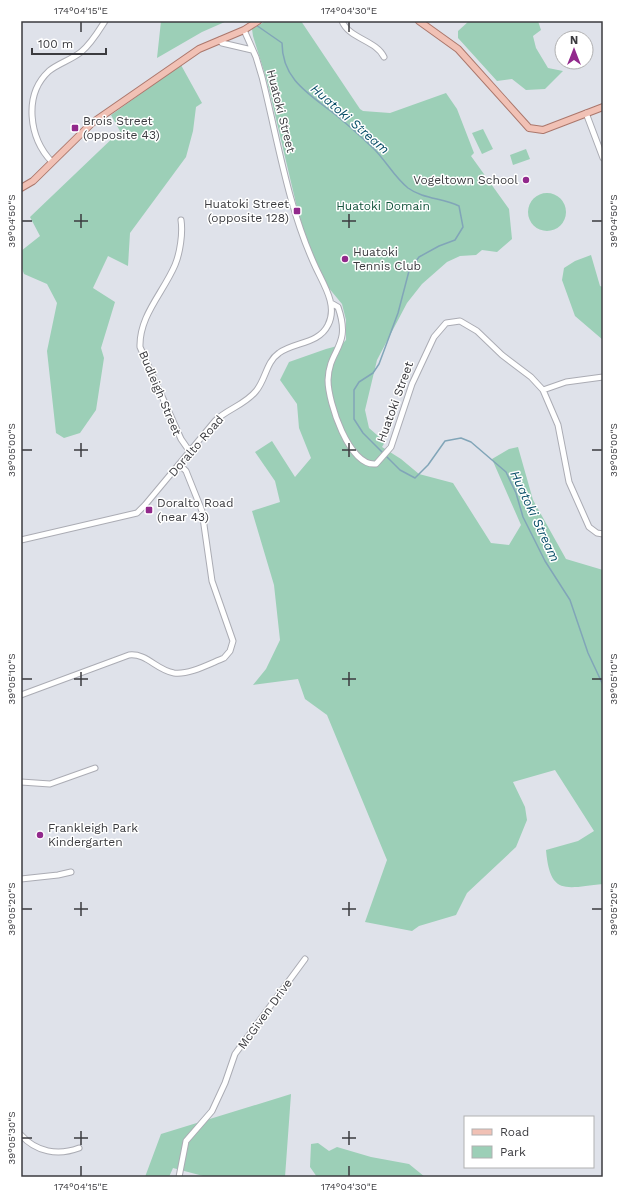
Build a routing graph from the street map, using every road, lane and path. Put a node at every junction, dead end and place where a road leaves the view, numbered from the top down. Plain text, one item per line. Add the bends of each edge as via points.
1 (105, 21) edge
2 (342, 21) edge
3 (419, 21) edge
4 (257, 22) edge
5 (247, 28) junction
6 (220, 40) junction
7 (252, 50) junction
8 (384, 57) dead end
9 (603, 107) edge
10 (586, 113) junction
11 (603, 158) edge
12 (52, 162) junction
13 (21, 188) edge
14 (181, 220) dead end
15 (331, 303) junction
16 (603, 377) edge
17 (543, 390) junction
18 (190, 452) junction
19 (179, 464) junction
20 (603, 534) edge
21 (21, 540) edge
22 (21, 695) edge
23 (95, 768) dead end
24 (21, 782) edge
25 (71, 872) dead end
26 (21, 879) edge
27 (305, 959) dead end
28 (21, 1135) edge
29 (79, 1148) dead end
30 (179, 1177) edge

1 - 12 street via 80,53 48,72 36,89 31,110 34,126 42,149
2 - 8 street via 347,29 379,49
3 - 10 main road via 458,49 529,128 542,130
4 - 5 main road
5 - 6 main road
5 - 7 street, Huatoki Street
6 - 7 street via 222,43
6 - 12 main road via 199,49 92,123
7 - 15 street, Huatoki Street via 262,77 297,225
9 - 10 main road
10 - 11 street
12 - 13 main road via 33,181
14 - 18 street, Budleigh Street via 182,228 175,264 147,316 140,337 140,347 181,440
15 - 17 street, Huatoki Street via 338,307 343,330 341,344 331,364 328,380 335,412 355,454 369,464 380,462 391,448 408,393 427,350 442,326 451,321 460,321 470,326
15 - 18 street, Doralto Road via 330,320 326,329 315,338 279,353 269,364 257,390 245,401 222,414
16 - 17 street via 566,382
17 - 20 street, Huatoki Street via 558,425 569,482 589,527
18 - 19 street, Doralto Road
19 - 21 street, Doralto Road via 145,505 136,512
19 - 22 street via 186,471 202,511 212,581 233,641 228,654 224,658 180,673 166,671 140,655 129,655
23 - 24 street via 50,784
25 - 26 street
27 - 30 street, McGiven Drive via 235,1054 226,1084 212,1111 186,1141
28 - 29 street via 32,1145 47,1151 67,1152

